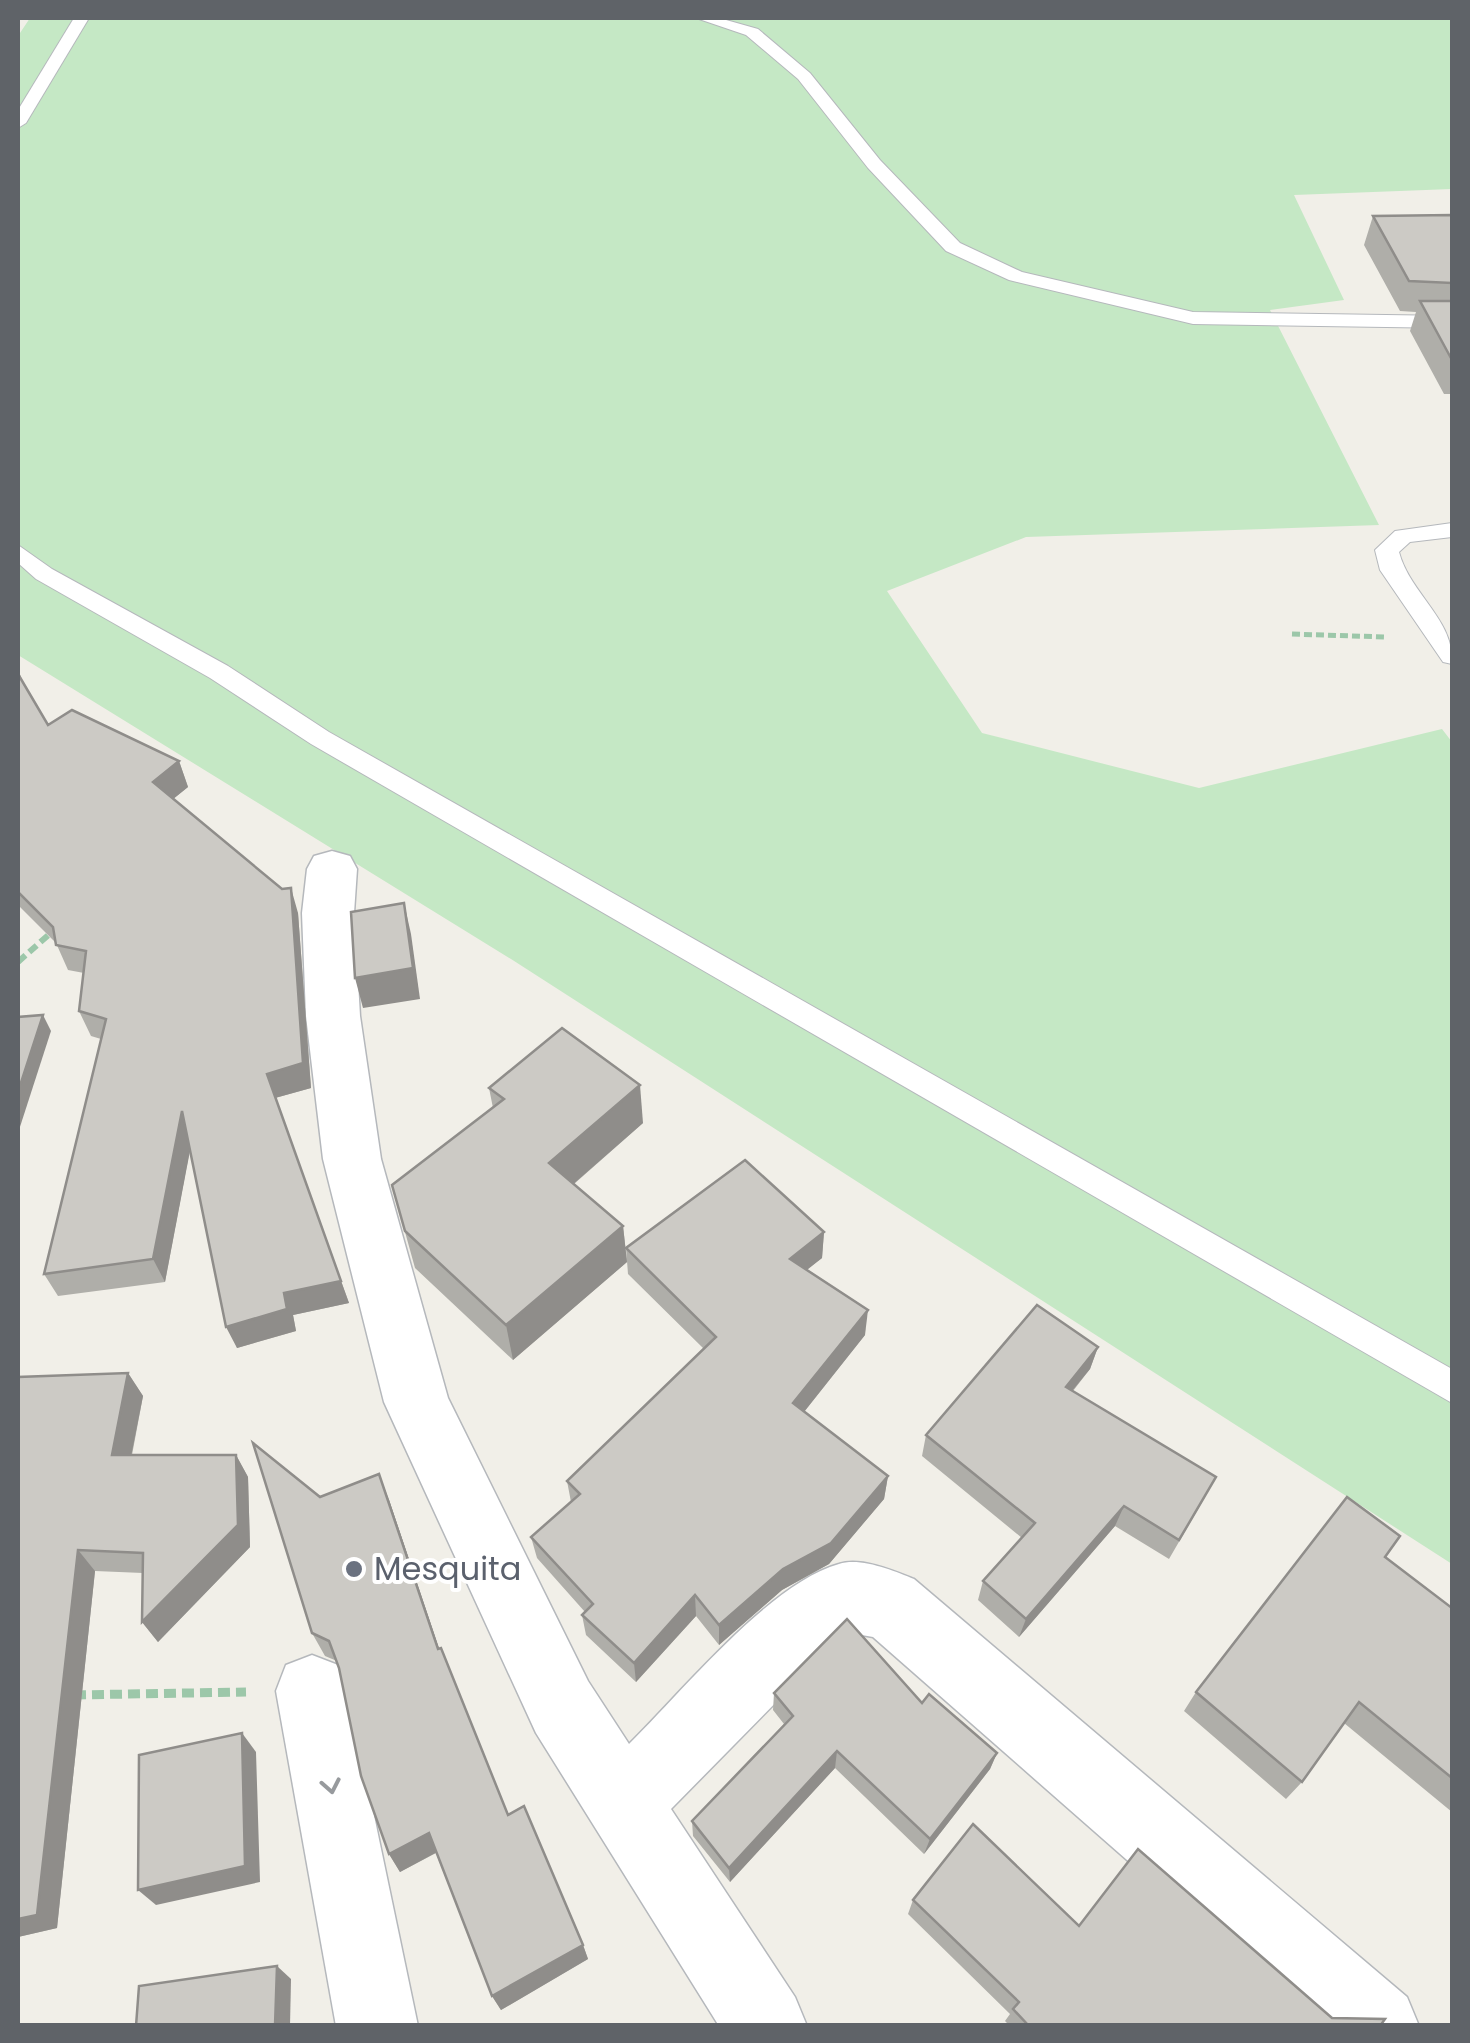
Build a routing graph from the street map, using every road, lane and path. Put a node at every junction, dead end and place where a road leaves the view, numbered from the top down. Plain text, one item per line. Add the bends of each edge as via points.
1 (81, 18) edge
2 (704, 18) edge
3 (18, 122) edge
4 (1452, 322) edge
5 (1452, 530) edge
6 (18, 552) edge
7 (1292, 634) dead end
8 (1450, 651) edge
9 (332, 870) dead end
10 (61, 923) edge
11 (18, 962) edge
12 (1452, 1386) edge
13 (312, 1690) joint
14 (53, 1696) edge
15 (624, 1804) junction
16 (378, 2026) edge
17 (766, 2026) edge
18 (1378, 2026) edge

1 - 3 lane
2 - 4 lane via 752,32 804,76 952,247 1016,276 1193,318
5 - 8 lane via 1403,536 1387,550 1392,570
6 - 12 lane via 44,574 219,672 320,738
7 - 8 path via 1400,638
9 - 15 street via 333,1016 352,1159 418,1402 562,1707
10 - 11 path
13 - 14 path
13 -> 16 street
15 - 17 street
15 - 18 street via 815,1610 843,1597 890,1604

